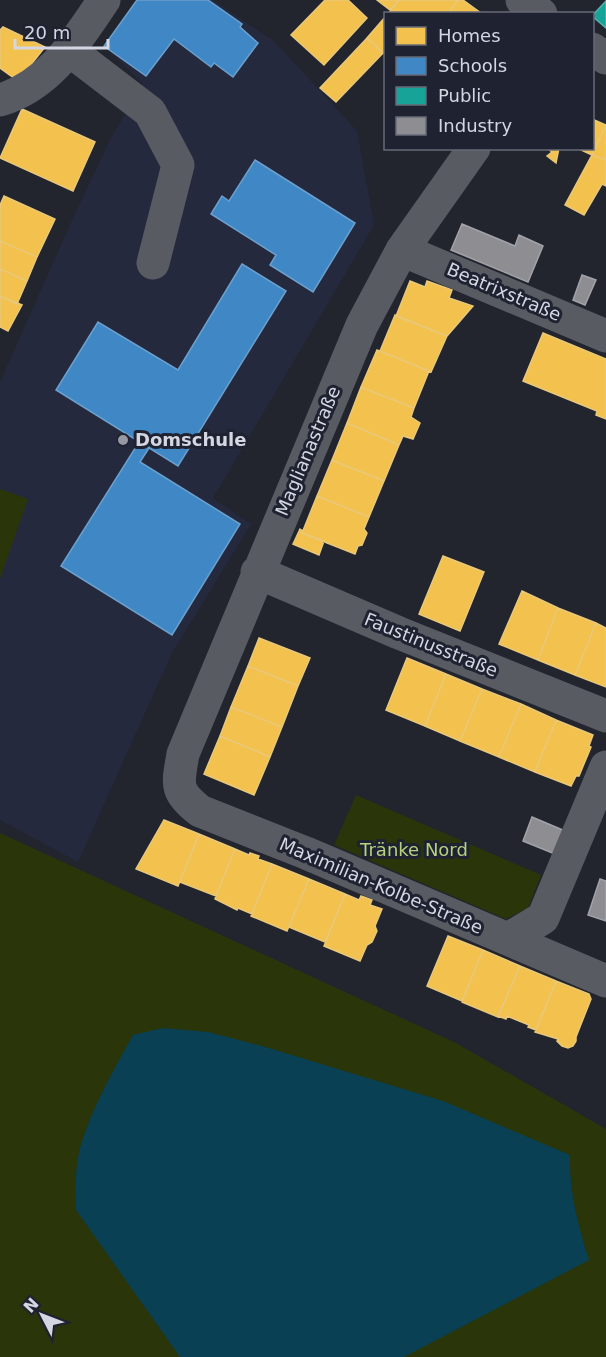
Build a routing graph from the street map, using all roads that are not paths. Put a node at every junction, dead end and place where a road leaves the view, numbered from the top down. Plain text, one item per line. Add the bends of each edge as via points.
1 (104, 0) edge
2 (522, 0) edge
3 (538, 12) edge
4 (69, 50) junction
5 (0, 100) edge
6 (473, 150) edge
7 (402, 250) junction
8 (153, 262) dead end
9 (606, 336) edge
10 (257, 572) junction
11 (606, 716) edge
12 (606, 767) edge
13 (180, 772) joint
14 (508, 939) junction
15 (606, 981) edge

1 - 4 street
2 - 3 street
4 - 5 street via 46,76 23,92
4 - 8 street via 150,112 178,165
6 - 7 street, Maglianastraße
7 - 9 street, Beatrixstraße
7 - 10 street, Maglianastraße via 362,325
10 - 11 street, Faustinusstraße
10 - 13 street, Maglianastraße via 183,754
12 - 14 street via 543,918
13 - 14 street, Maximilian-Kolbe-Straße via 179,790 200,811
14 - 15 street, Maximilian-Kolbe-Straße

